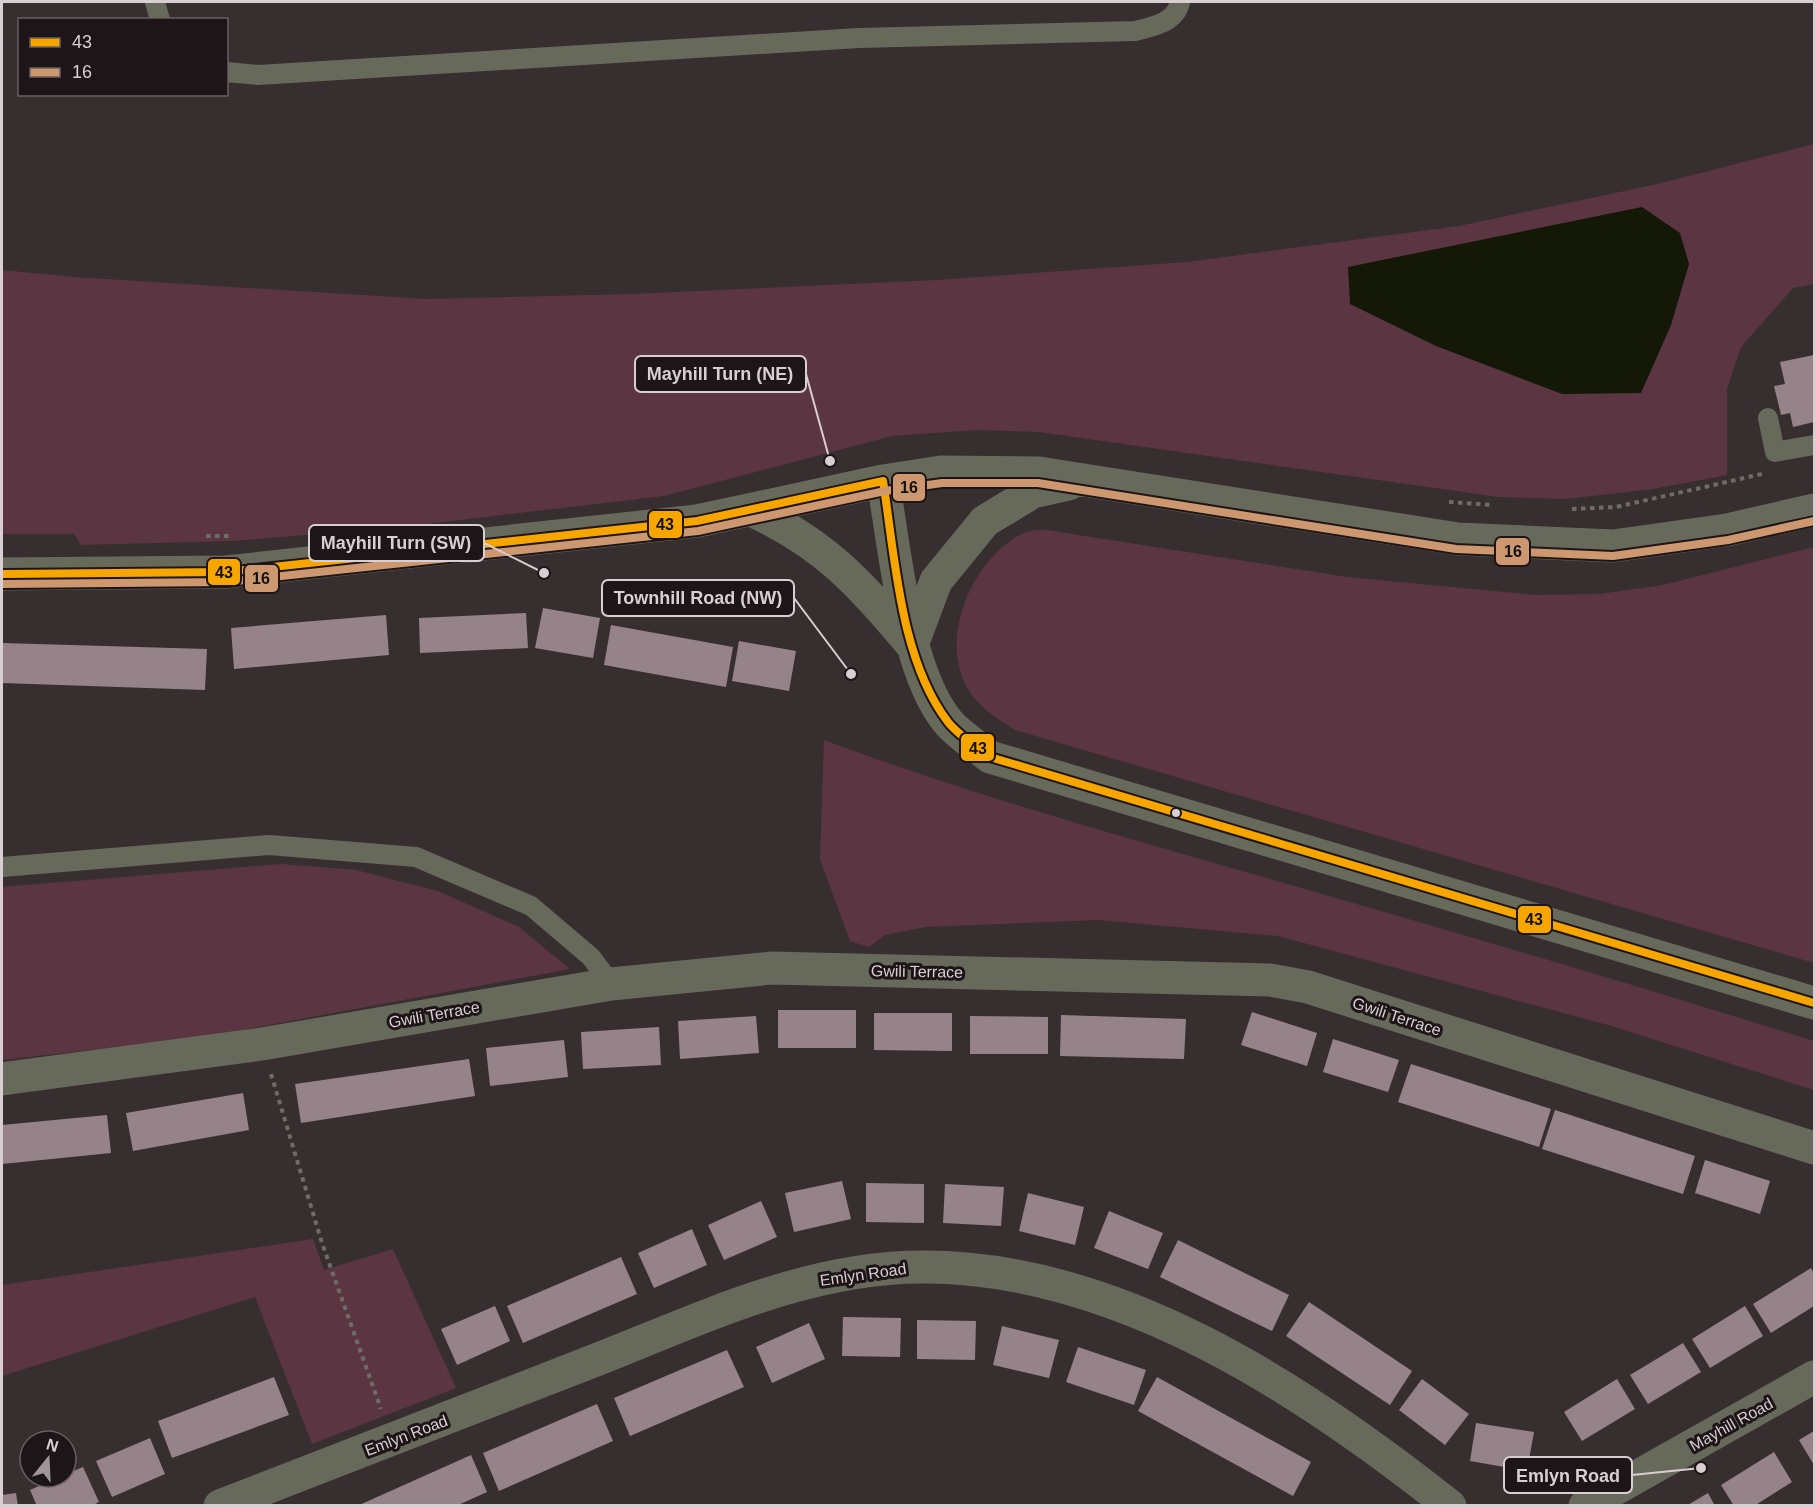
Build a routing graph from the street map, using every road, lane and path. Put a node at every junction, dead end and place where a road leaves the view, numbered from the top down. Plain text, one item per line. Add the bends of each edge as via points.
1 (155, 2) edge
2 (1180, 2) edge
3 (159, 18) edge
4 (228, 72) edge
5 (1768, 418) dead end
6 (1815, 445) edge
7 (883, 481) junction
8 (1087, 481) junction
9 (751, 510) junction
10 (1815, 510) edge
11 (2, 574) edge
12 (912, 645) junction
13 (2, 867) edge
14 (611, 984) junction
15 (1815, 1003) edge
16 (262, 1044) junction
17 (2, 1080) edge
18 (1815, 1148) edge
19 (1815, 1377) edge
20 (394, 1440) junction
21 (220, 1506) edge
22 (1450, 1506) edge
23 (1585, 1506) edge

1 - 3 lane
2 - 4 lane via 1178,9 1158,27 1136,30 859,38 258,75
5 - 6 lane via 1775,452
7 - 8 street via 941,472 1039,473
7 - 9 street
7 - 12 street
8 - 10 street via 1458,539 1613,546 1727,530
8 - 12 street via 1033,492 985,521 936,581
9 - 11 street via 697,521 226,572
9 - 12 street via 816,546 855,579
12 - 15 street via 924,682 948,723 990,757
13 - 14 lane via 269,845 416,856 531,906 591,957
14 - 16 street, Gwili Terrace
14 - 18 street, Gwili Terrace via 772,968 1270,980 1308,987
16 - 17 street, Gwili Terrace
16 - 20 path via 322,1243
19 - 23 street, Mayhill Road
20 - 21 street, Emlyn Road
20 - 22 street, Emlyn Road via 738,1304 831,1275 921,1267 962,1269 993,1271 1064,1287 1151,1318 1224,1353 1368,1445

